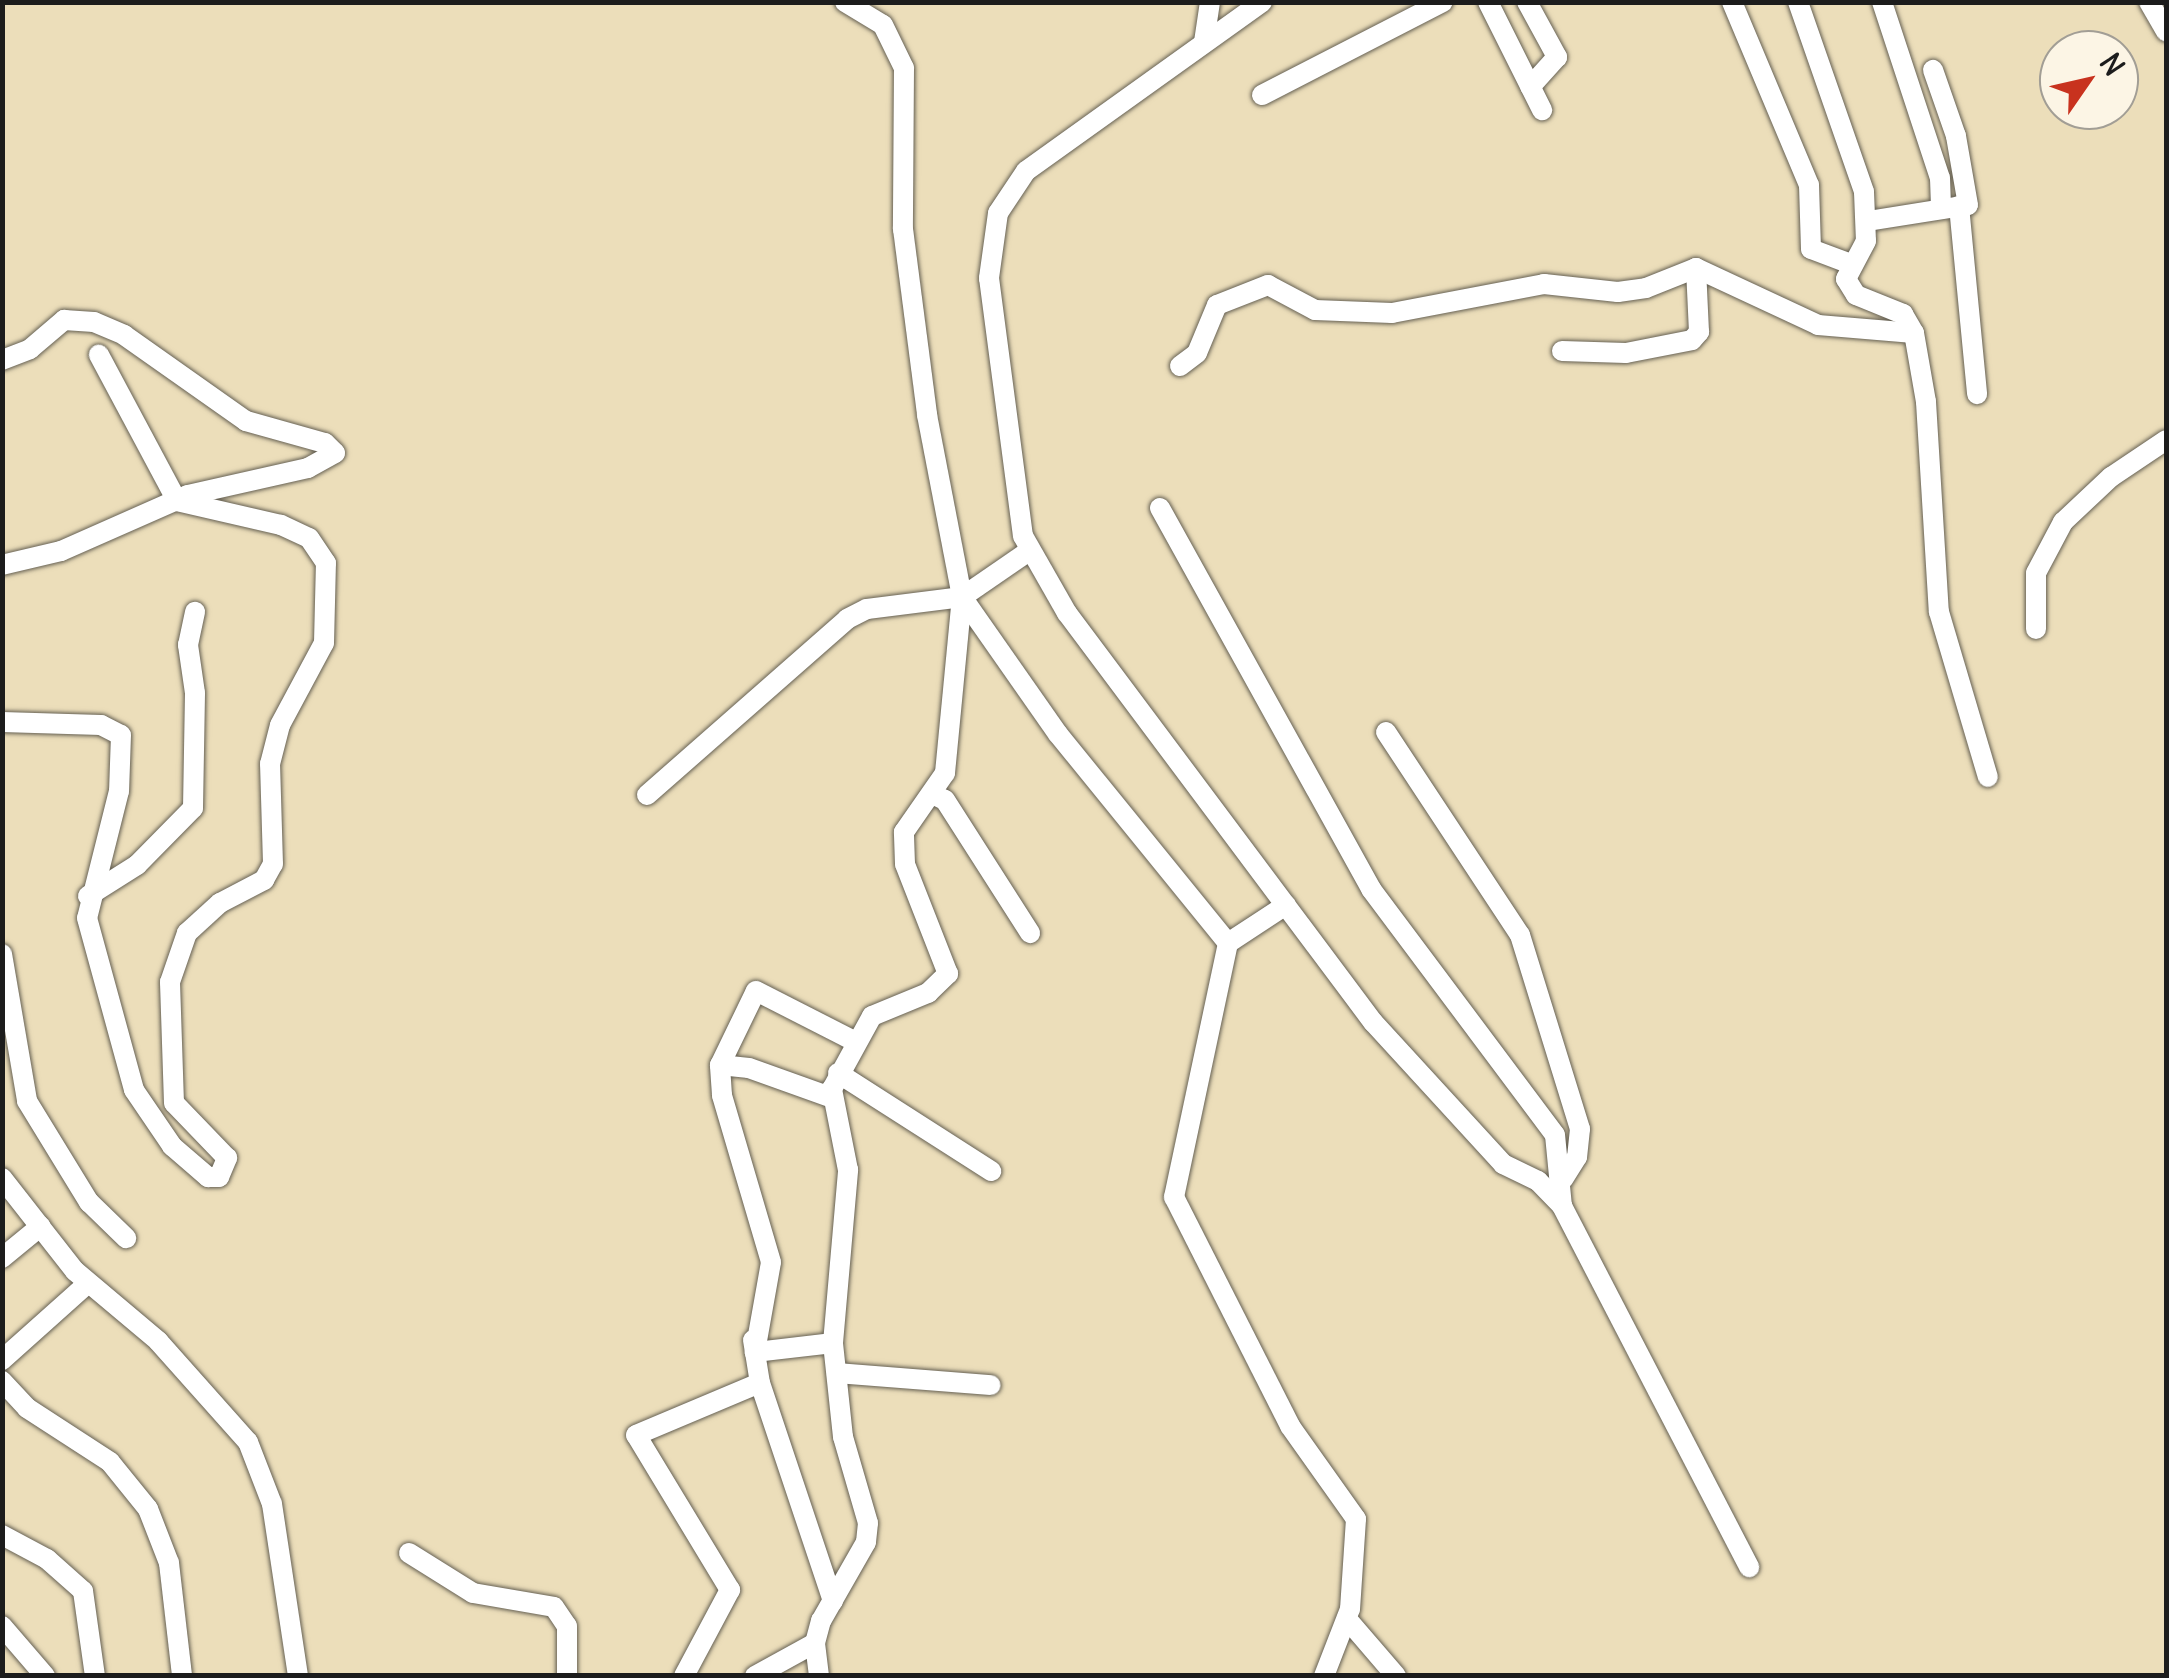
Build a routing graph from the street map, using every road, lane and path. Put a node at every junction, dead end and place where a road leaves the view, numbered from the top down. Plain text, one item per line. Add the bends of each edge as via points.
1 (845, 2) edge
2 (1210, 2) edge
3 (1262, 2) edge
4 (1443, 2) edge
5 (1488, 2) edge
6 (1527, 2) edge
7 (1732, 2) edge
8 (1798, 2) edge
9 (1882, 2) edge
10 (2149, 2) edge
11 (2166, 32) edge
12 (1204, 42) junction
13 (1933, 70) dead end
14 (1530, 87) junction
15 (1262, 94) dead end
16 (1542, 110) dead end
17 (1950, 208) junction
18 (1868, 221) junction
19 (1851, 264) junction
20 (1696, 268) junction
21 (1914, 332) junction
22 (1562, 350) dead end
23 (99, 355) dead end
24 (2, 360) edge
25 (1180, 366) dead end
26 (1977, 394) dead end
27 (2166, 440) edge
28 (177, 501) junction
29 (1160, 508) dead end
30 (1029, 550) junction
31 (2, 566) edge
32 (962, 597) junction
33 (195, 612) dead end
34 (2036, 629) dead end
35 (2, 722) edge
36 (1386, 732) dead end
37 (1988, 777) dead end
38 (932, 794) junction
39 (647, 795) dead end
40 (88, 896) junction
41 (1286, 905) junction
42 (1030, 933) dead end
43 (1228, 943) junction
44 (2, 954) edge
45 (856, 1042) junction
46 (720, 1065) junction
47 (838, 1073) junction
48 (833, 1098) junction
49 (990, 1171) dead end
50 (2, 1178) edge
51 (1563, 1179) junction
52 (1562, 1206) junction
53 (41, 1226) junction
54 (126, 1238) dead end
55 (2, 1258) edge
56 (88, 1283) junction
57 (748, 1317) dead end
58 (833, 1343) junction
59 (756, 1352) junction
60 (2, 1360) edge
61 (837, 1373) junction
62 (2, 1381) edge
63 (760, 1384) junction
64 (991, 1385) dead end
65 (2, 1535) edge
66 (409, 1553) dead end
67 (1749, 1567) dead end
68 (833, 1601) junction
69 (1347, 1618) junction
70 (2, 1626) edge
71 (815, 1643) junction
72 (45, 1676) edge
73 (94, 1676) edge
74 (182, 1676) edge
75 (298, 1676) edge
76 (567, 1676) edge
77 (684, 1676) edge
78 (756, 1676) edge
79 (819, 1676) edge
80 (1324, 1676) edge
81 (1396, 1676) edge

1 - 32 street via 883,25 904,68 903,229 927,416
2 - 12 street
3 - 12 street
4 - 15 street
5 - 14 street
6 - 14 street via 1557,57
7 - 19 street via 1809,185 1811,249
8 - 18 street via 1856,159
9 - 17 street
10 - 11 street
12 - 30 street via 1026,171 998,213 989,278
13 - 17 street via 1968,193 1968,205
14 - 16 street
17 - 18 street
17 - 26 street
18 - 19 street via 1861,254
19 - 21 street via 1846,279 1856,295 1903,314
20 - 21 street via 1818,325
20 - 22 street via 1699,332 1692,340 1626,354
20 - 25 street via 1630,291 1544,284 1392,313 1315,310 1277,287 1247,288 1217,305 1197,353
21 - 37 street via 1926,402 1939,612
23 - 28 street
24 - 28 street via 30,349 64,320 94,322 124,334 246,421 334,450 308,468
27 - 34 street via 2111,477 2063,522 2036,573
28 - 31 street via 61,552
28 - 40 street via 281,525 308,538 326,563 324,644 280,724 270,764 274,864 264,880 220,903 187,932 170,982 174,1104 227,1158 228,1170 219,1176 208,1177 172,1146 134,1090 87,918
29 - 51 street via 1371,889 1540,1109 1558,1145
30 - 32 street
30 - 41 street
32 - 38 street via 944,773
32 - 39 street via 854,614
32 - 43 street via 1070,749
33 - 40 street via 188,646 196,693 192,808 136,865
35 - 40 street via 102,725 121,735 119,791
36 - 51 street via 1520,936 1580,1128 1577,1157
38 - 42 street via 945,800
38 - 45 street via 904,832 905,864 948,974 928,993 879,1011
41 - 43 street
41 - 52 street via 1373,1022 1503,1164 1538,1181
43 - 69 street via 1174,1197 1290,1426 1353,1510
44 - 54 street via 27,1101 88,1202
45 - 46 street via 756,991
45 - 47 street
46 - 48 street via 750,1068
46 - 59 street via 722,1095 771,1262
47 - 48 street
47 - 49 street
48 - 58 street via 848,1170
50 - 53 street
51 - 52 street
52 - 67 street
53 - 55 street
53 - 56 street
56 - 60 street
56 - 75 street via 158,1341 248,1442 272,1504
57 - 59 street
58 - 59 street
58 - 61 street
59 - 63 street
61 - 64 street
61 - 68 street via 843,1437 868,1523 866,1542
62 - 74 street via 27,1408 110,1462 148,1508 169,1563
63 - 68 street
63 - 77 street via 636,1434 730,1590
65 - 73 street via 47,1559 83,1592
66 - 76 street via 472,1593 561,1612
68 - 71 street
69 - 80 street
69 - 81 street
70 - 72 street
71 - 78 street
71 - 79 street

